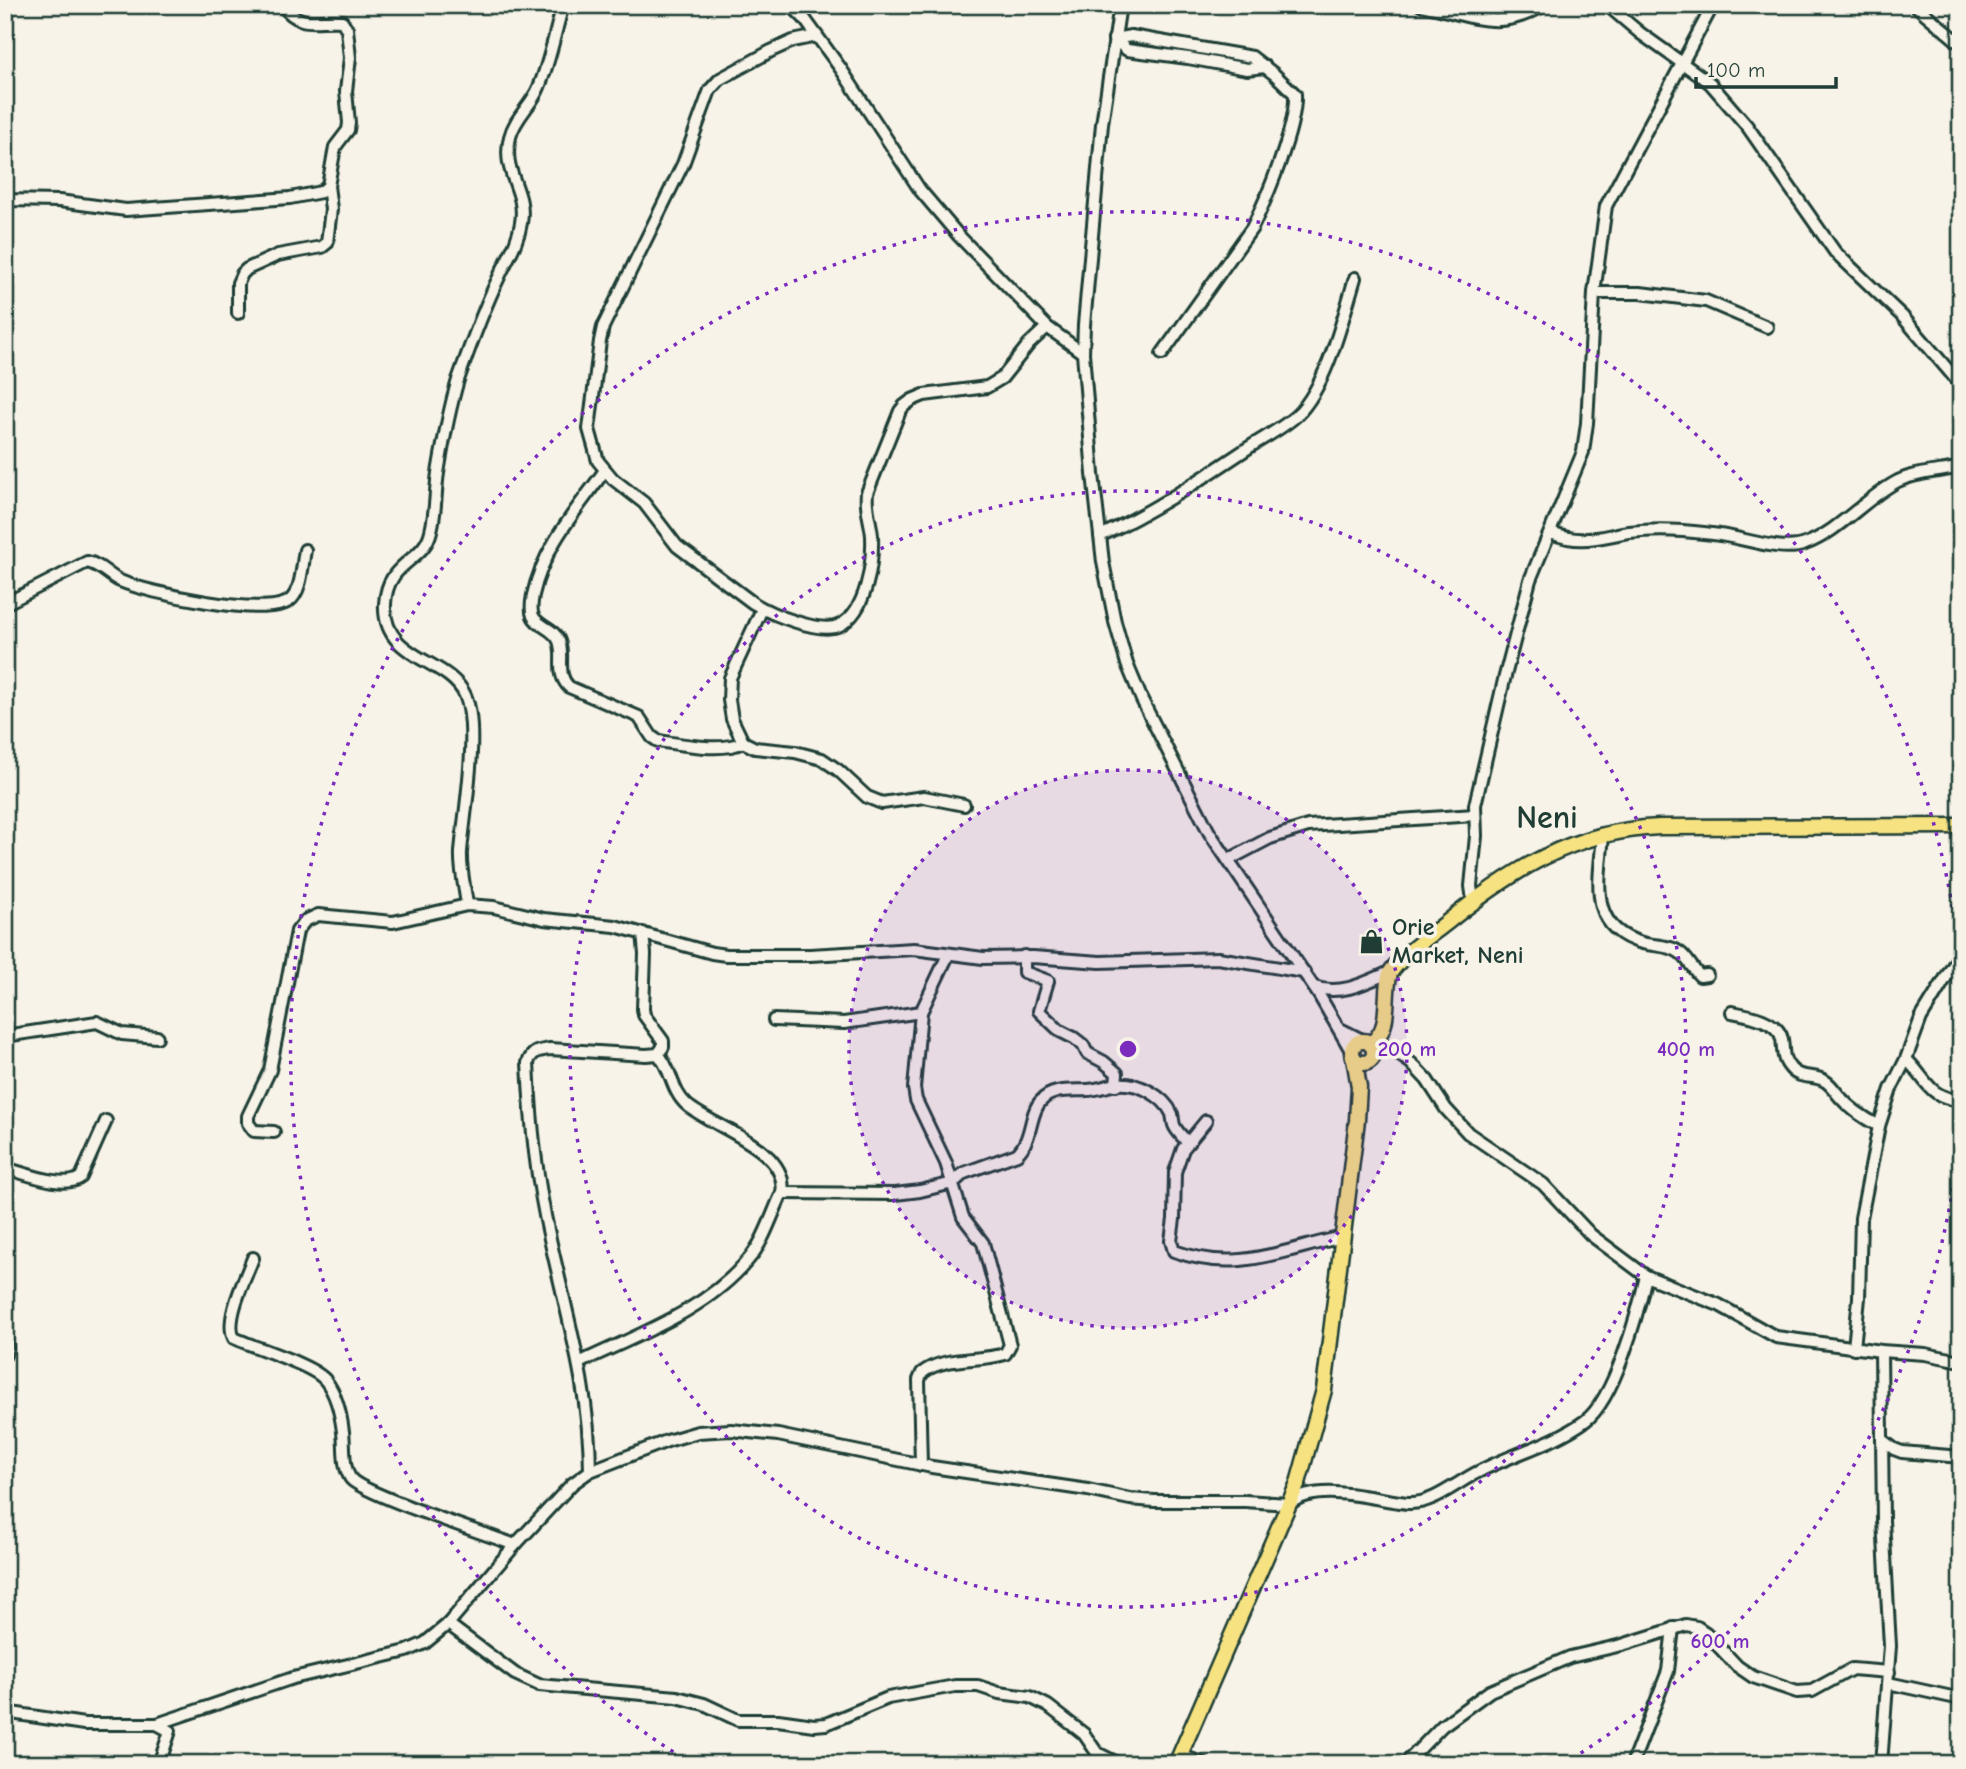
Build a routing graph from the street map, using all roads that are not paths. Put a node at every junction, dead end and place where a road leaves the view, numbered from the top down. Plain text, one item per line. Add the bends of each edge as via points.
1 (282, 5) edge
2 (563, 5) edge
3 (791, 5) edge
4 (1120, 5) edge
5 (1421, 5) edge
6 (1544, 5) edge
7 (1607, 5) edge
8 (1713, 5) edge
9 (1915, 5) edge
10 (817, 36) junction
11 (1114, 39) junction
12 (1961, 44) edge
13 (1682, 62) junction
14 (328, 186) junction
15 (5, 200) edge
16 (1355, 278) dead end
17 (1594, 293) junction
18 (238, 313) dead end
19 (1046, 327) junction
20 (1767, 327) dead end
21 (1083, 353) junction
22 (1162, 354) dead end
23 (1961, 385) edge
24 (1961, 467) edge
25 (605, 470) junction
26 (1551, 533) junction
27 (1100, 536) junction
28 (305, 550) dead end
29 (5, 604) edge
30 (762, 608) junction
31 (743, 742) junction
32 (964, 805) dead end
33 (1475, 815) junction
34 (1961, 826) edge
35 (1603, 834) junction
36 (1228, 860) junction
37 (1473, 901) junction
38 (467, 905) junction
39 (643, 933) junction
40 (1961, 953) edge
41 (948, 955) junction
42 (1024, 956) junction
43 (1304, 972) junction
44 (1390, 972) junction
45 (1707, 975) dead end
46 (1314, 987) junction
47 (922, 1012) junction
48 (1732, 1012) dead end
49 (774, 1020) dead end
50 (1340, 1028) junction
51 (5, 1036) edge
52 (157, 1037) dead end
53 (1370, 1049) junction
54 (658, 1054) junction
55 (1353, 1056) junction
56 (1906, 1059) junction
57 (1116, 1085) junction
58 (1961, 1101) edge
59 (1359, 1104) junction
60 (106, 1121) dead end
61 (1206, 1121) dead end
62 (1879, 1126) junction
63 (274, 1132) dead end
64 (1187, 1142) junction
65 (5, 1168) edge
66 (953, 1183) junction
67 (782, 1193) junction
68 (1343, 1237) junction
69 (253, 1258) dead end
70 (1646, 1276) junction
71 (5, 1337) edge
72 (1854, 1348) junction
73 (1881, 1352) junction
74 (5, 1355) edge
75 (1961, 1360) edge
76 (579, 1363) junction
77 (1882, 1440) junction
78 (1902, 1452) junction
79 (1961, 1457) edge
80 (921, 1465) junction
81 (1882, 1466) junction
82 (590, 1471) junction
83 (1289, 1504) junction
84 (515, 1545) junction
85 (448, 1624) junction
86 (1672, 1628) junction
87 (1889, 1678) junction
88 (1961, 1699) edge
89 (5, 1712) edge
90 (157, 1724) junction
91 (1178, 1759) edge
92 (159, 1764) edge
93 (1119, 1764) edge
94 (1204, 1764) edge
95 (1405, 1764) edge
96 (1632, 1764) edge
97 (1881, 1764) edge

1 - 14 street via 298,20 342,21 347,29 349,123 335,147
2 - 38 street via 540,86 511,135 509,171 522,201 522,220 458,382 430,536 391,576 384,607 397,641 450,677 468,703 471,723 460,855
3 - 10 street
4 - 11 street
5 - 6 street via 1500,21 1526,17
7 - 13 street
8 - 13 street
9 - 12 street
10 - 19 street via 920,190
10 - 25 street via 771,51 720,79 710,90 683,164 601,334 589,429
11 - 21 street via 1102,124
11 - 22 street via 1127,50 1247,69 1265,67 1295,94 1272,182 1252,228
13 - 17 street via 1606,206
13 - 23 street via 1710,83 1747,125 1835,252 1902,316
14 - 15 street via 312,195 290,198 126,210
14 - 18 street via 327,243 278,255 247,269 239,283
16 - 27 street via 1320,381 1297,415 1186,489
17 - 20 street via 1706,300
17 - 26 street via 1583,452
19 - 21 street
19 - 30 street via 1002,378 988,387 924,395 900,411 867,493 872,535 869,576 863,597 847,620 839,626 816,627
21 - 27 street
24 - 26 street via 1899,481 1804,545 1667,531 1584,540
25 - 30 street via 643,503 677,546
25 - 31 street via 552,544 532,603 534,619 558,638 564,682 639,717 658,741 722,747
26 - 33 street via 1530,580
27 - 36 street via 1115,622 1132,676 1203,820
28 - 29 street via 296,595 278,606 257,608 161,593 117,580 88,562
30 - 31 street via 730,678 732,719
31 - 32 street via 822,759 867,797 882,803 924,797
33 - 36 street via 1308,826 1270,838
33 - 37 street
34 - 35 main road via 1683,826
35 - 37 main road via 1564,846
35 - 45 street via 1599,894 1606,919 1626,937 1679,952 1700,976
36 - 43 street
37 - 44 main road
38 - 39 street
38 - 63 street via 393,922 318,915 300,925 270,1070 248,1116 254,1131
39 - 41 street via 726,955 914,949
39 - 54 street via 643,1009 663,1041
40 - 56 street via 1921,1018
41 - 42 street
41 - 47 street
42 - 43 street via 1100,962 1218,958
42 - 57 street via 1024,972 1048,981 1039,1012 1111,1067 1117,1073
43 - 46 street
44 - 46 street via 1336,991
44 - 53 main road via 1383,1028
46 - 50 street
47 - 49 street via 844,1023
47 - 66 street via 916,1100
48 - 62 street via 1756,1016 1774,1028 1781,1034 1781,1053 1791,1069 1799,1076 1824,1080 1854,1111
50 - 53 street
50 - 55 street
51 - 52 street via 97,1022 122,1034
53 - 55 main road via 1354,1046
53 - 59 main road
53 - 70 street via 1388,1047 1411,1063 1468,1133 1543,1184 1591,1235
54 - 67 street via 677,1094 688,1106 774,1163 782,1173
54 - 76 street via 550,1049 536,1051 528,1063 535,1165
55 - 59 main road
56 - 58 street via 1933,1092
56 - 62 street
57 - 64 street via 1144,1088 1160,1099
57 - 66 street via 1048,1095 1037,1106 1017,1154 964,1173
59 - 68 main road
60 - 65 street via 77,1180 59,1182
61 - 64 street
62 - 72 street via 1861,1218
64 - 68 street via 1175,1172 1174,1251 1208,1259 1254,1260
66 - 67 street via 894,1194
66 - 80 street via 963,1217 983,1243 1010,1345 1005,1354 944,1362 922,1373
67 - 76 street via 750,1259 717,1290 672,1318
68 - 83 main road via 1324,1390
69 - 84 street via 230,1331 234,1338 325,1380 340,1418 351,1479
70 - 72 street via 1719,1305 1776,1337
70 - 83 street via 1605,1397 1586,1420 1419,1502 1310,1493
71 - 74 street
72 - 73 street
73 - 75 street
73 - 77 street
76 - 82 street
77 - 78 street
77 - 81 street
78 - 79 street
78 - 81 street
80 - 82 street via 831,1444 731,1430 687,1435
80 - 83 street via 1154,1501
81 - 87 street
82 - 84 street
83 - 91 main road
84 - 85 street
85 - 90 street via 407,1651 293,1678
85 - 93 street via 515,1674 539,1685 677,1697 738,1720 826,1724 888,1698 978,1686 1030,1697 1048,1706 1084,1734 1097,1753
86 - 87 street via 1697,1628 1753,1677 1797,1692 1811,1691 1852,1670
86 - 95 street via 1570,1657 1490,1691 1441,1726
86 - 96 street via 1668,1671
87 - 88 street
87 - 97 street
89 - 90 street via 84,1724
90 - 92 street via 170,1731
91 - 94 street

